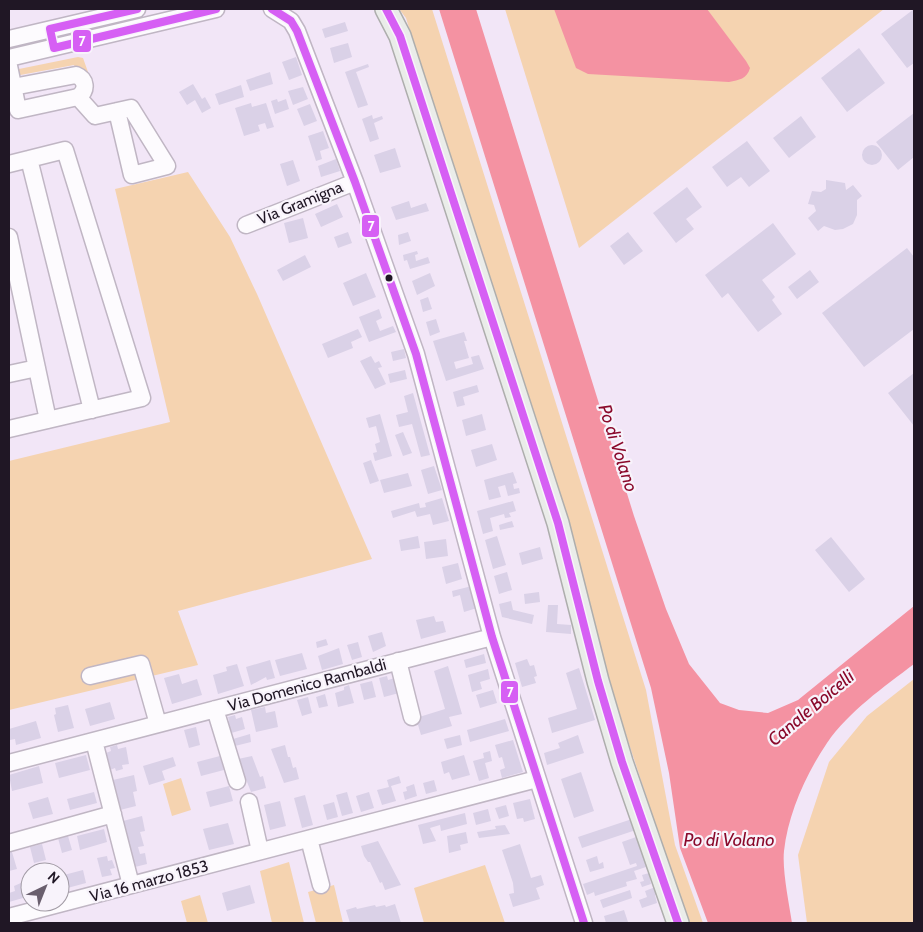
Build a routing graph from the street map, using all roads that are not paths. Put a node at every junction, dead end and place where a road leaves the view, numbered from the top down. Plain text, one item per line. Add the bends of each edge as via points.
1 (137, 9) edge
2 (216, 9) edge
3 (272, 9) edge
4 (386, 9) edge
5 (101, 13) edge
6 (50, 29) junction
7 (9, 39) edge
8 (54, 48) junction
9 (9, 58) edge
10 (9, 66) edge
11 (14, 87) junction
12 (78, 96) junction
13 (117, 111) dead end
14 (29, 159) junction
15 (9, 164) edge
16 (355, 182) junction
17 (246, 225) dead end
18 (9, 237) edge
19 (37, 368) junction
20 (9, 374) edge
21 (92, 410) junction
22 (48, 420) junction
23 (9, 429) edge
24 (492, 636) junction
25 (398, 661) junction
26 (90, 676) dead end
27 (215, 709) junction
28 (412, 717) dead end
29 (158, 724) junction
30 (94, 741) junction
31 (9, 764) edge
32 (537, 779) junction
33 (237, 781) dead end
34 (249, 802) dead end
35 (113, 814) junction
36 (309, 839) junction
37 (9, 843) edge
38 (260, 852) junction
39 (132, 885) junction
40 (321, 885) dead end
41 (9, 917) edge
42 (584, 923) edge
43 (678, 923) edge

1 - 5 street
2 - 8 street
3 - 16 street via 291,20 296,28
4 - 43 main road via 400,36 558,523 608,716
5 - 6 street
6 - 7 street
6 - 8 street
8 - 9 street
10 - 11 street
11 - 12 street via 18,110
11 - 12 street via 76,75 85,84 84,91
12 - 13 street via 95,116
14 - 15 street
14 - 21 street
14 - 21 street via 65,150 142,398
16 - 17 street, Via Gramigna
16 - 24 street via 423,375
18 - 19 street
19 - 20 street
19 - 22 street
21 - 22 street
22 - 23 street
24 - 25 street, Via Domenico Rambaldi
24 - 32 street
25 - 27 street, Via Domenico Rambaldi
25 - 28 street, Via Domenico Rambaldi
26 - 29 street via 141,664
27 - 29 street, Via Domenico Rambaldi
27 - 33 street, Via Domenico Rambaldi
29 - 30 street, Via Domenico Rambaldi
30 - 31 street, Via Domenico Rambaldi
30 - 35 street
32 - 36 street, Via 16 marzo 1853
32 - 42 street
34 - 38 street
35 - 37 street
35 - 39 street
36 - 38 street, Via 16 marzo 1853
36 - 40 street
38 - 39 street, Via 16 marzo 1853
39 - 41 street, Via 16 marzo 1853

